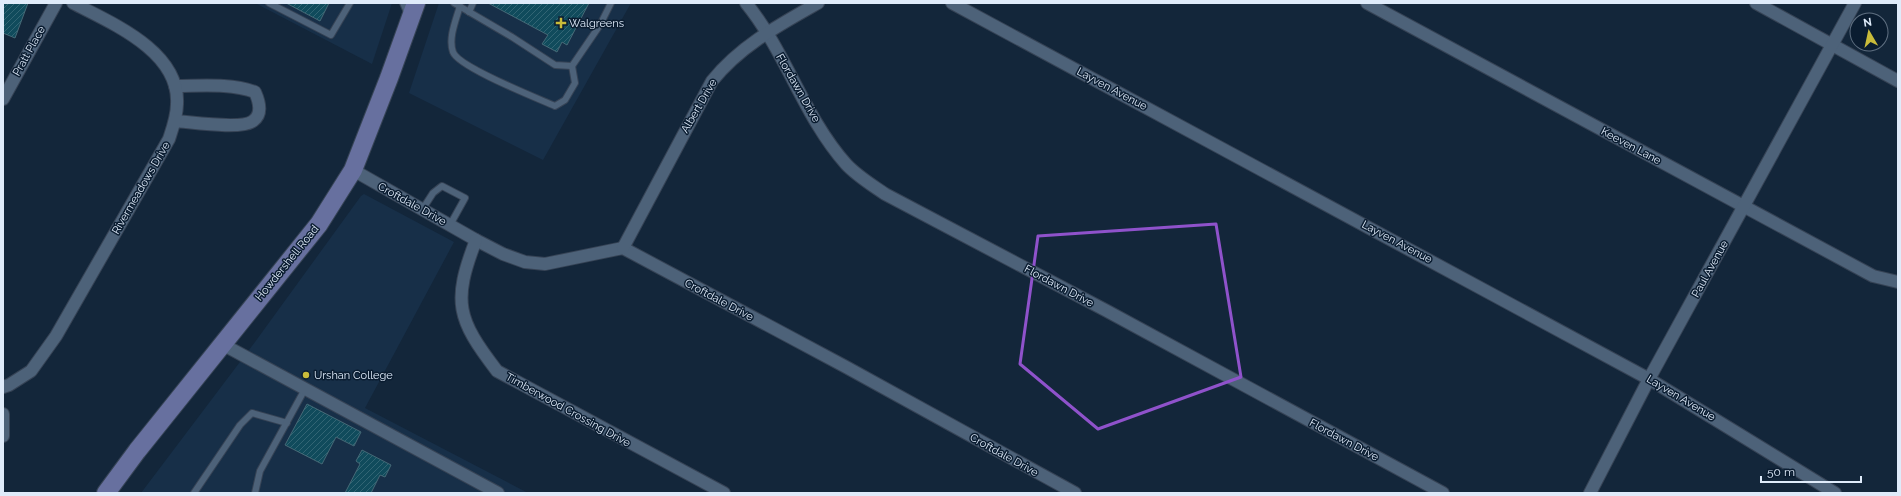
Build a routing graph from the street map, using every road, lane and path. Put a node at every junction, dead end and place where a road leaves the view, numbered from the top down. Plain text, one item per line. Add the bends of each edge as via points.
1 (56, 3) edge
2 (73, 3) edge
3 (269, 3) edge
4 (350, 3) edge
5 (403, 3) edge
6 (473, 3) edge
7 (611, 3) edge
8 (746, 3) edge
9 (818, 3) edge
10 (952, 3) edge
11 (1367, 3) edge
12 (1756, 3) edge
13 (1855, 3) edge
14 (457, 5) edge
15 (413, 11) edge
16 (469, 12) junction
17 (766, 33) junction
18 (1832, 45) junction
19 (572, 66) junction
20 (1898, 81) edge
21 (175, 86) junction
22 (3, 99) edge
23 (175, 121) junction
24 (352, 170) junction
25 (1742, 207) junction
26 (422, 210) junction
27 (450, 225) junction
28 (476, 240) junction
29 (623, 248) junction
30 (1898, 282) edge
31 (222, 344) junction
32 (1649, 378) junction
33 (3, 387) edge
34 (305, 389) junction
35 (3, 414) edge
36 (287, 423) junction
37 (3, 436) edge
38 (106, 493) edge
39 (194, 493) edge
40 (255, 493) edge
41 (498, 493) edge
42 (724, 493) edge
43 (1075, 493) edge
44 (1443, 493) edge
45 (1590, 493) edge
46 (1835, 493) edge

1 - 22 street, Pratt Place
2 - 21 street, Rivermeadows Drive via 151,49 161,59
3 - 4 lane via 331,35
5 - 15 lane
6 - 16 lane
7 - 19 lane via 600,25
8 - 17 street, Flordawn Drive
9 - 17 street, Albert Drive
10 - 32 street, Layven Avenue
11 - 25 street, Keeven Lane
12 - 18 street
13 - 18 street, Paul Avenue
14 - 16 lane
14 - 19 lane via 451,39 453,52 461,62 555,106 566,100 575,83
15 - 24 main road, Howdershell Road via 390,78
16 - 19 lane via 554,65
17 - 29 street, Albert Drive via 725,64 712,81
17 - 44 street, Flordawn Drive via 826,138 847,165 864,180
18 - 20 street
18 - 25 street, Paul Avenue
21 - 23 street, Rivermeadows Drive via 178,102
21 - 23 street via 243,88 255,92 260,103 258,114 253,121 241,124
23 - 33 street, Rivermeadows Drive via 168,139 56,336 31,371
24 - 26 street, Croftdale Drive
24 - 31 main road, Howdershell Road via 319,224
25 - 30 street, Keeven Lane via 1873,276
25 - 32 street, Paul Avenue
26 - 27 street, Croftdale Drive
26 - 27 lane via 433,192 442,186 465,198
27 - 28 street, Croftdale Drive
28 - 29 street, Croftdale Drive via 526,262 545,264
28 - 42 street, Timberwood Crossing Drive via 466,266 460,298 466,326 497,371
29 - 43 street, Croftdale Drive
31 - 34 street
31 - 38 main road, Howdershell Road
32 - 45 street, Paul Avenue
32 - 46 street, Layven Avenue
34 - 36 lane
34 - 41 street
35 - 37 street
36 - 39 lane via 252,413 240,425
36 - 40 lane via 260,471

